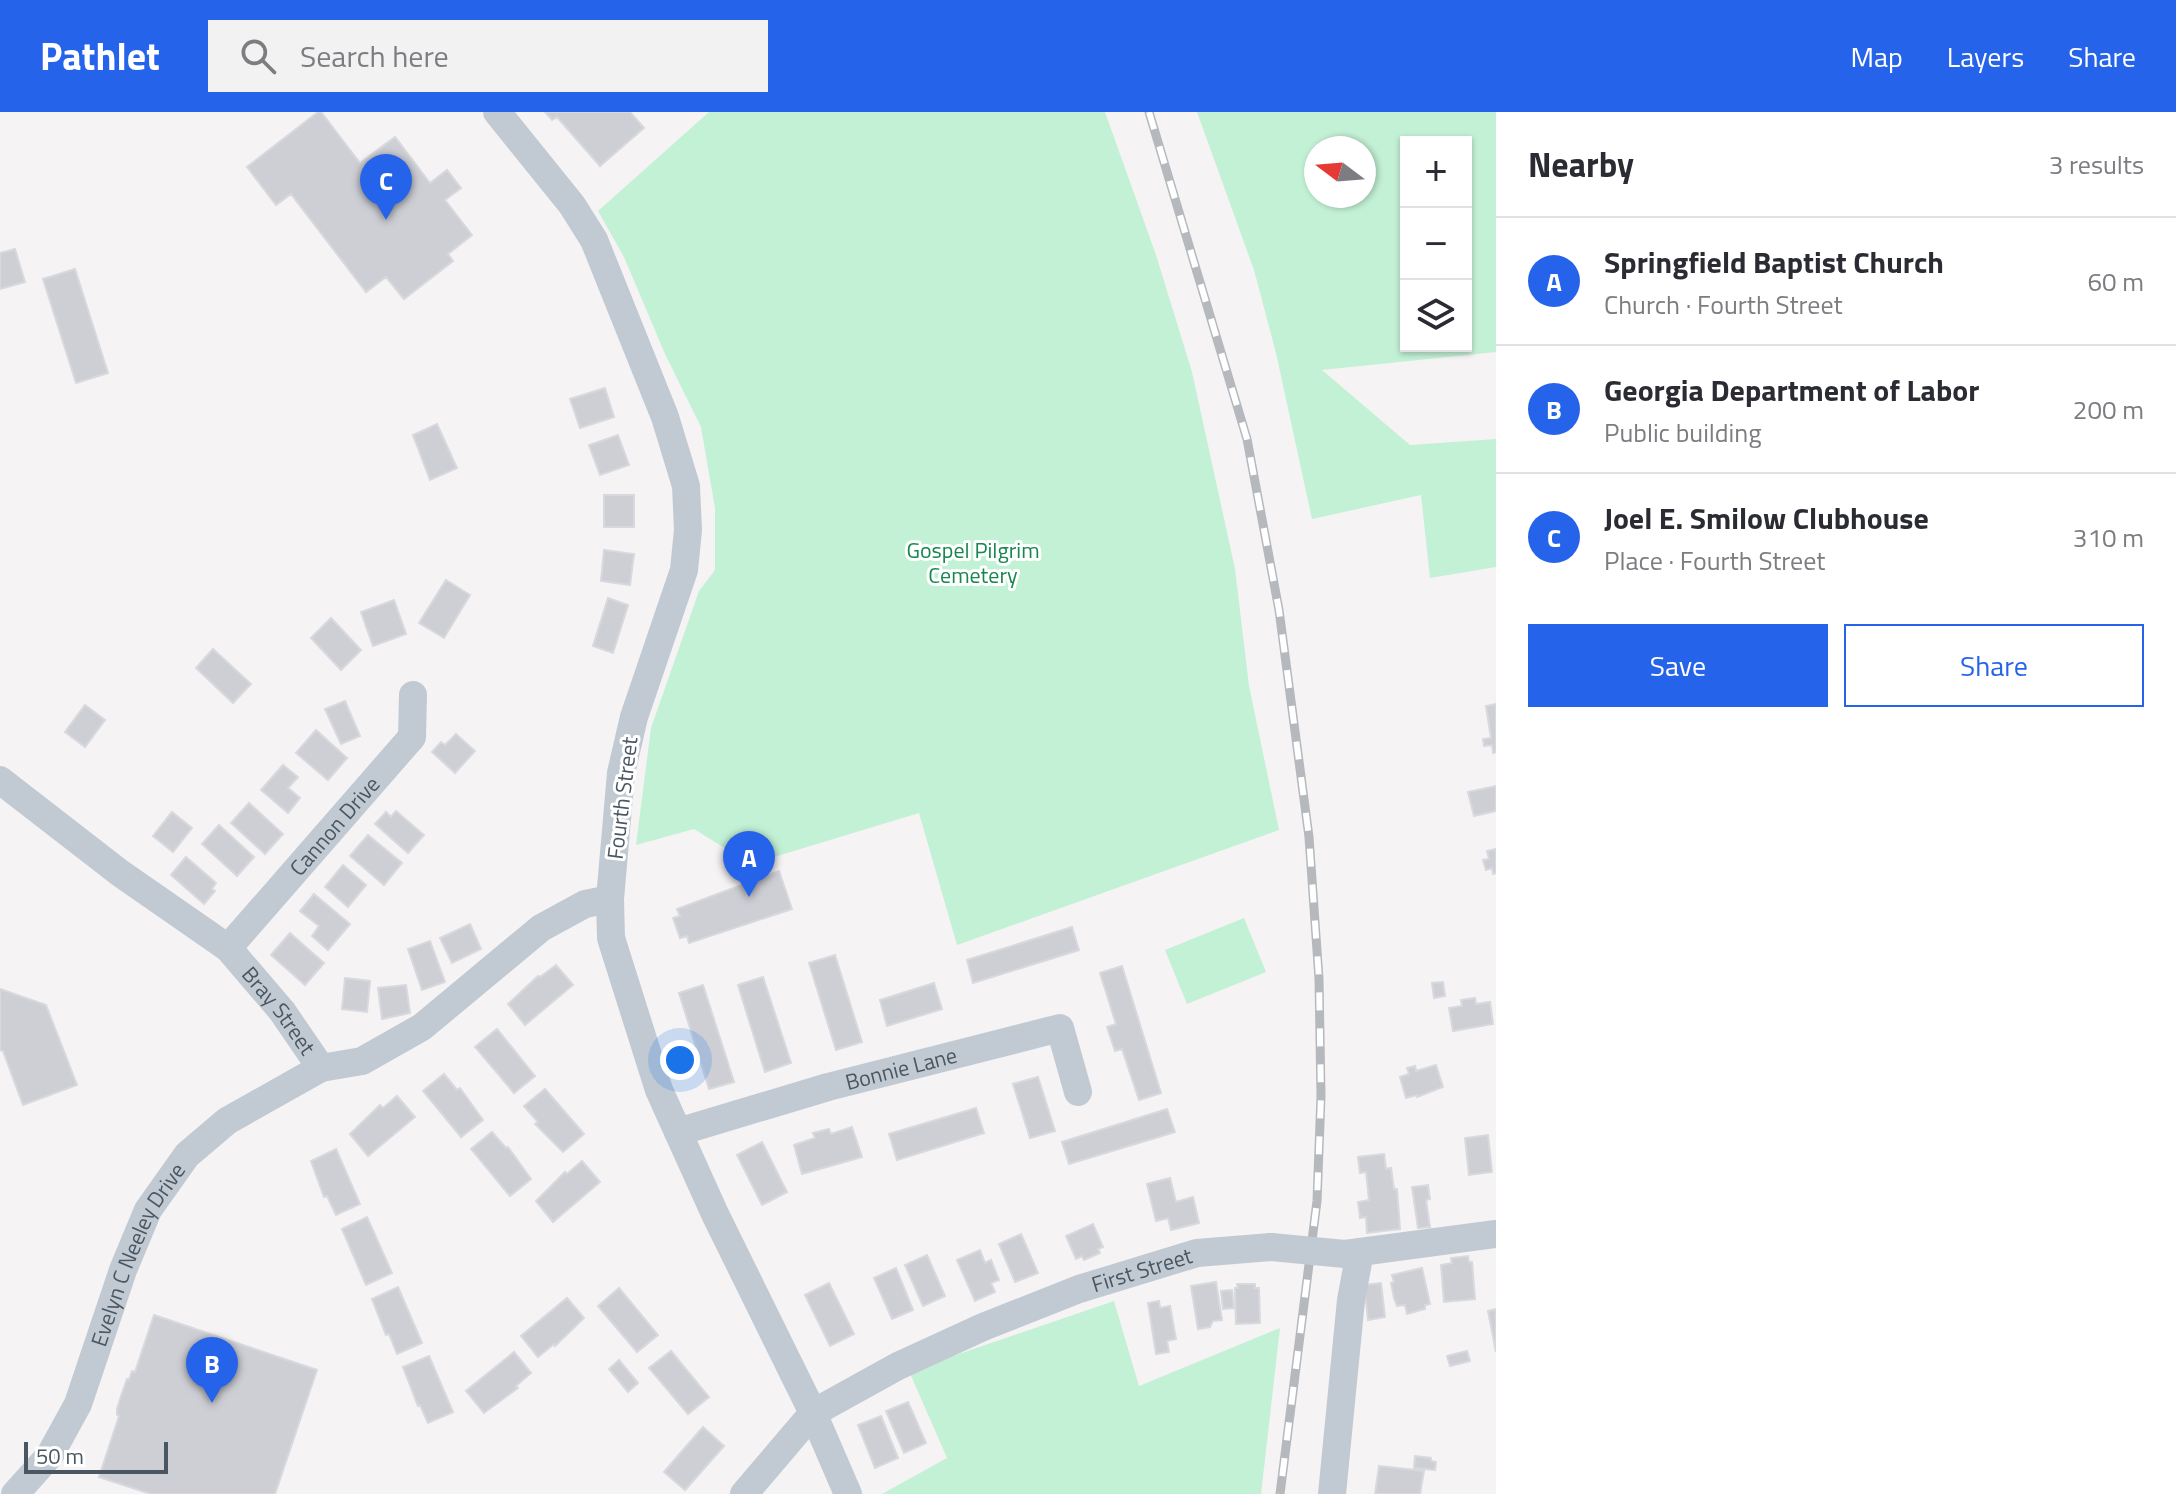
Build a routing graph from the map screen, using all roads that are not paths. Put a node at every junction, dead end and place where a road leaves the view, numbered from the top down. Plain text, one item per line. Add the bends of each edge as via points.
1 (497, 112) edge
2 (413, 695) dead end
3 (0, 780) edge
4 (610, 899) junction
5 (228, 948) junction
6 (321, 1068) junction
7 (1078, 1092) dead end
8 (678, 1132) junction
9 (1496, 1234) edge
10 (1352, 1253) junction
11 (813, 1413) junction
12 (15, 1494) edge
13 (744, 1494) edge
14 (848, 1494) edge
15 (1332, 1494) edge

1 - 4 street, Fourth Street via 594,240 665,417 686,486 684,570 627,742
2 - 5 street, Cannon Drive via 412,737
3 - 5 street, Bray Street
4 - 6 street, Bray Street via 585,904 541,928 422,1027 362,1061
4 - 8 street, Fourth Street via 611,938 621,976
5 - 6 street, Bray Street via 282,1011
6 - 12 street, Evelyn C Neeley Drive via 227,1121 187,1155 148,1210 78,1404 50,1455
7 - 8 street, Bonnie Lane via 1060,1028 828,1087
8 - 11 street, Fourth Street
9 - 10 street, First Street
10 - 11 street, First Street, bridge via 1271,1247 1197,1253 1079,1289 983,1327
10 - 15 street
11 - 13 street
11 - 14 street, Fourth Street

